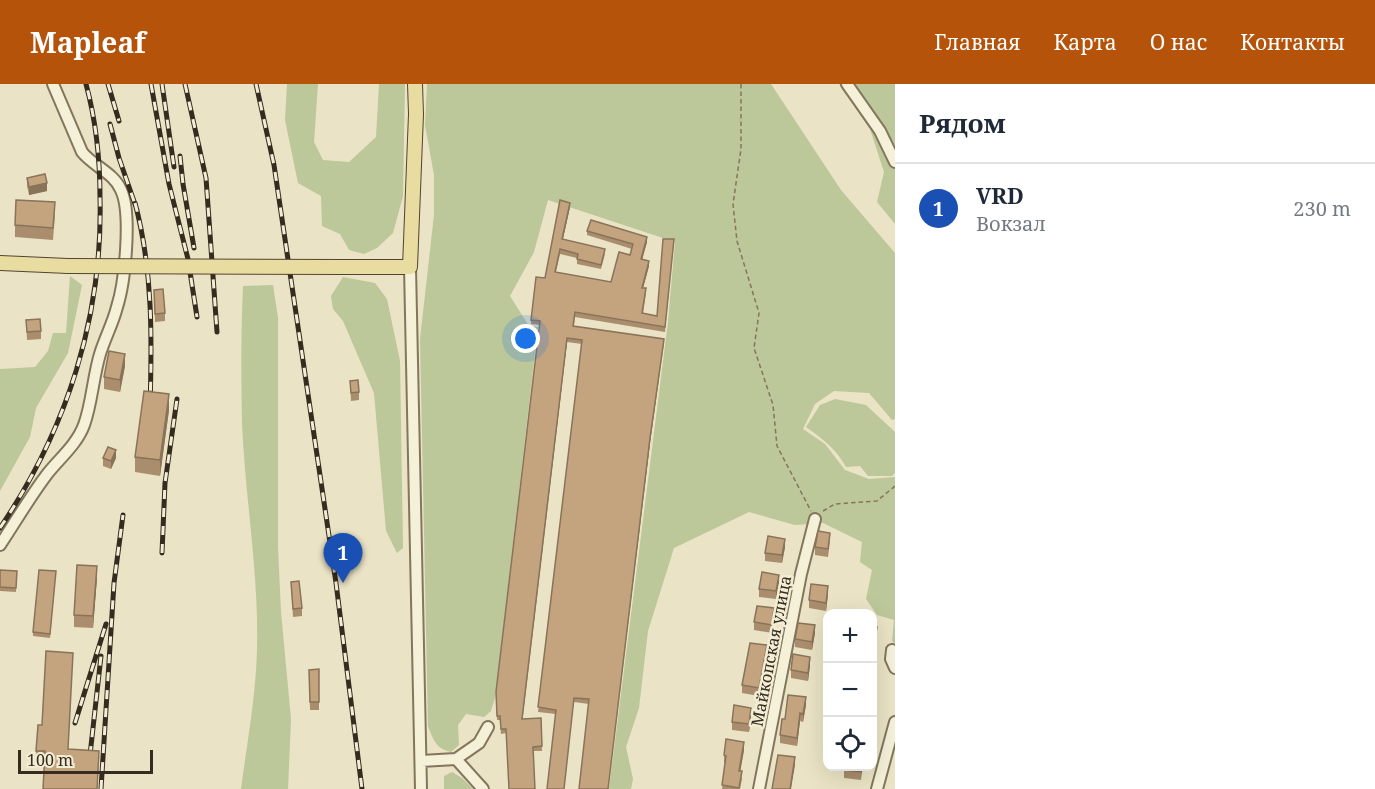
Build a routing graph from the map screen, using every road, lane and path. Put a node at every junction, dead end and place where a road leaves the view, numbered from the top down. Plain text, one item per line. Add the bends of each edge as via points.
1 (53, 84) edge
2 (415, 84) edge
3 (741, 84) edge
4 (847, 84) edge
5 (895, 162) edge
6 (0, 263) edge
7 (410, 267) junction
8 (895, 486) edge
9 (815, 519) junction
10 (0, 545) edge
11 (892, 650) dead end
12 (895, 668) edge
13 (895, 722) edge
14 (488, 727) dead end
15 (456, 759) junction
16 (421, 761) junction
17 (421, 789) edge
18 (483, 789) edge
19 (759, 789) edge
20 (877, 789) edge

1 - 10 street via 82,152 121,189 127,222 125,253 118,306 100,355 84,426
2 - 7 main road
3 - 9 path via 741,149 733,204 737,241 759,313 754,348 773,405 777,446
4 - 5 street via 880,131
6 - 7 main road, bridge
7 - 16 street
8 - 9 path via 877,501 835,504
9 - 19 street, Майкопская улица
11 - 12 street
13 - 20 street
14 - 15 street via 479,743
15 - 16 street
15 - 18 street
16 - 17 street

